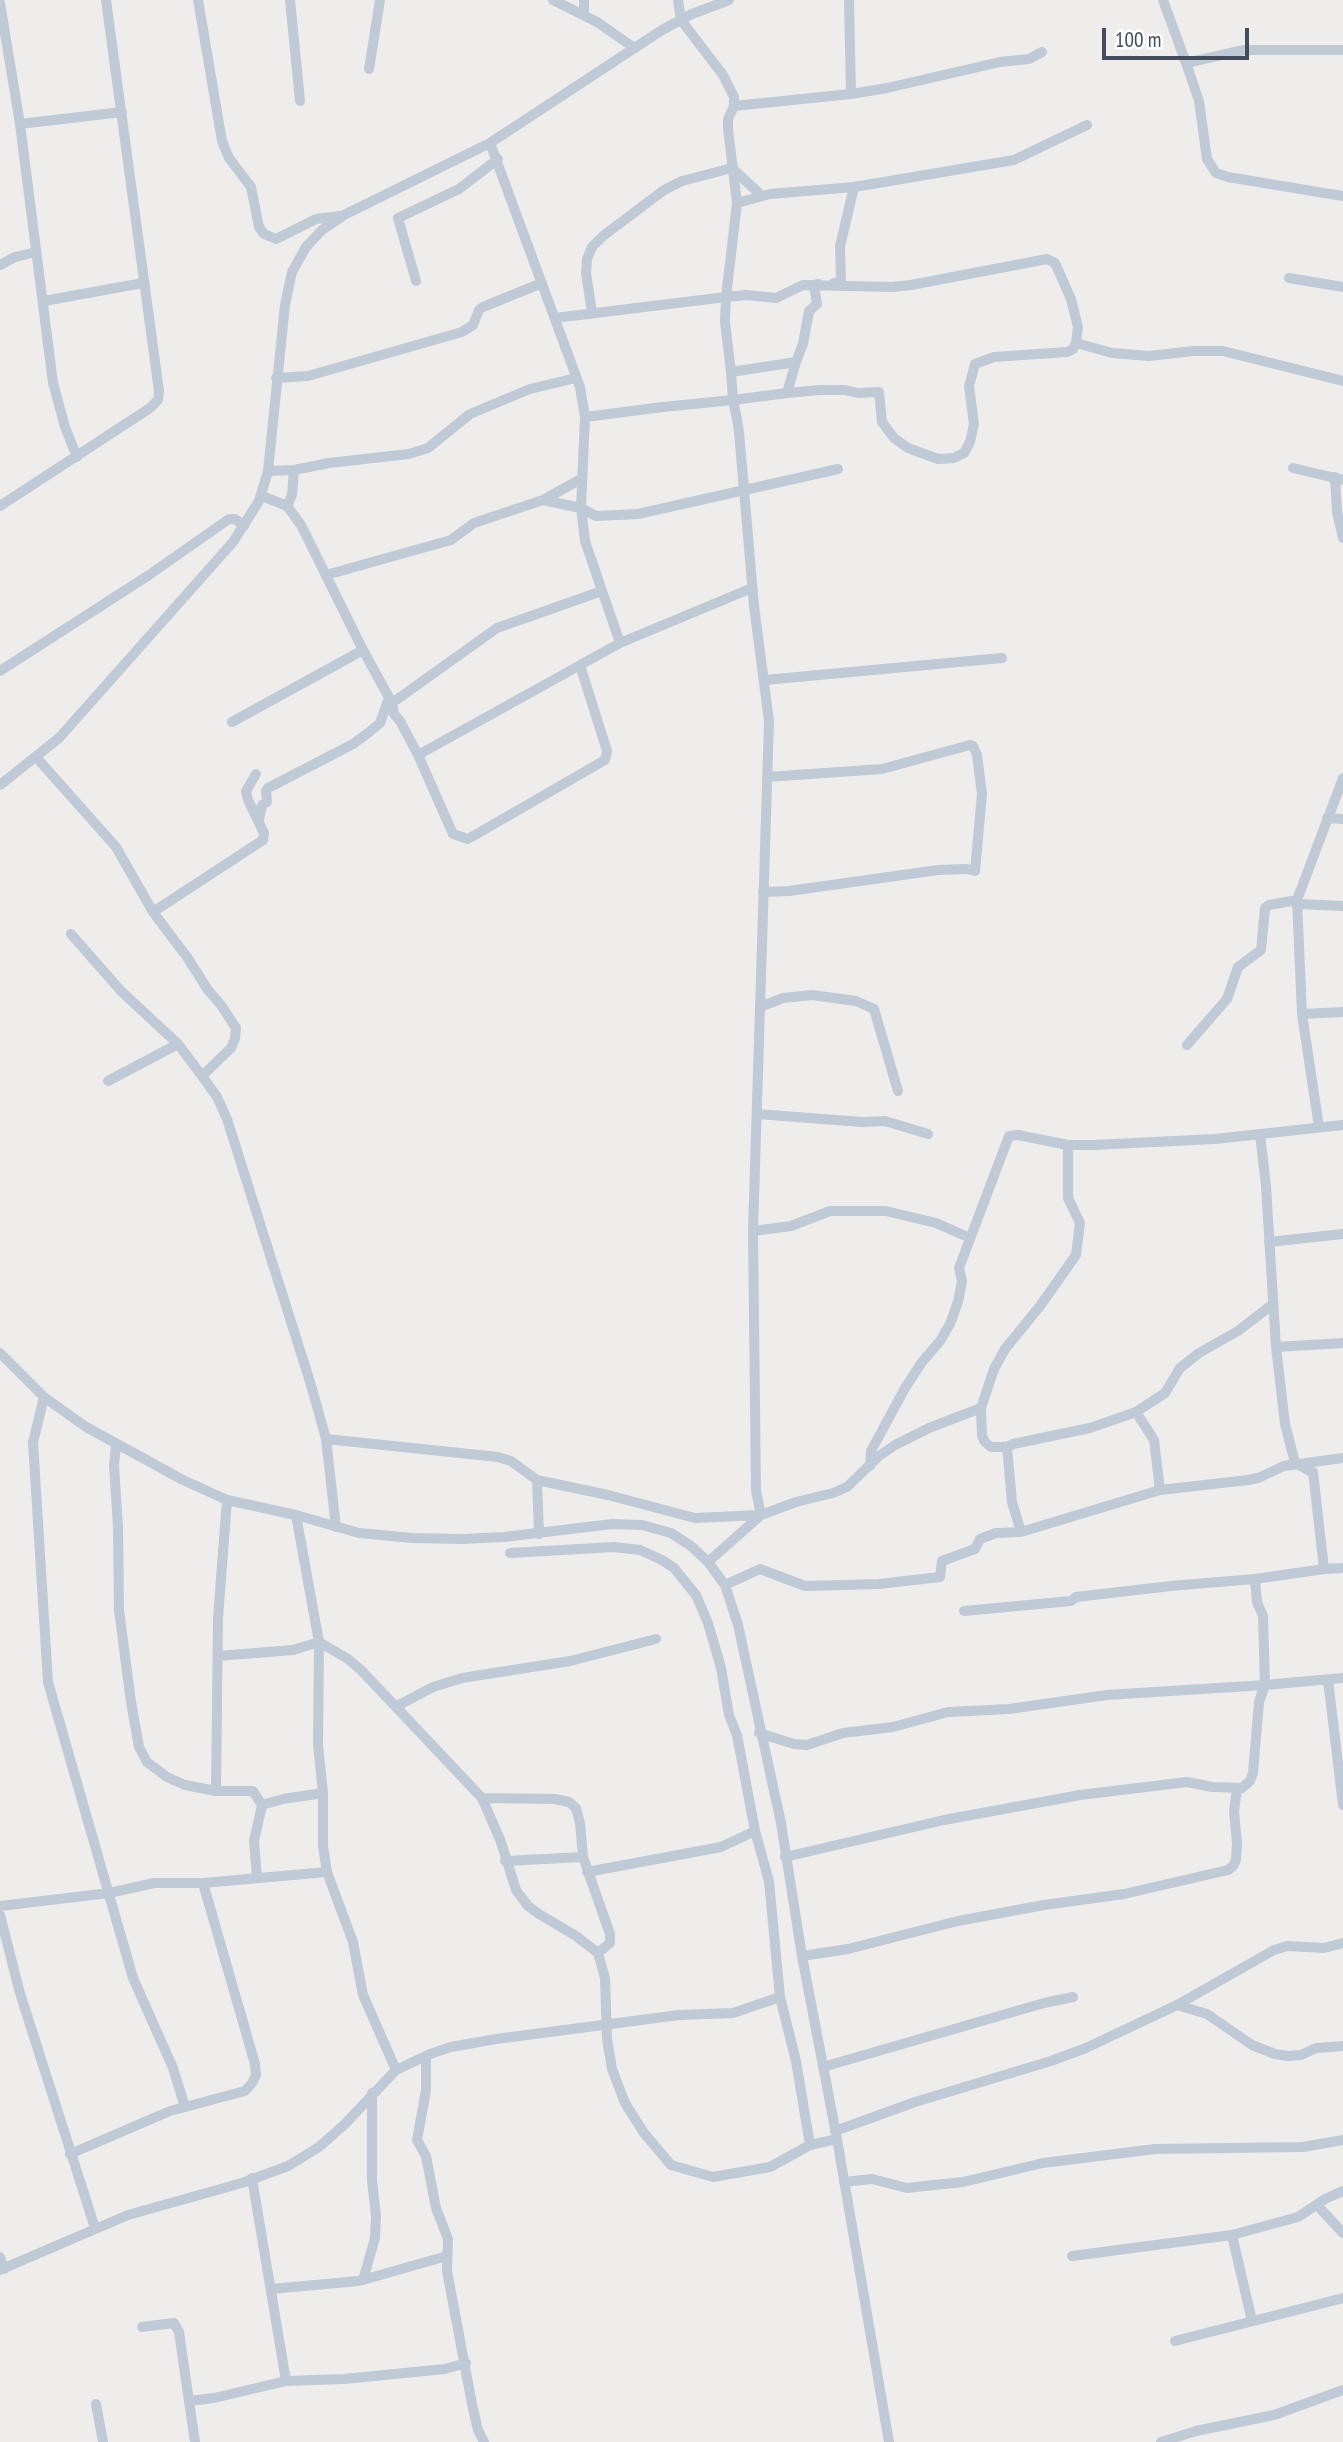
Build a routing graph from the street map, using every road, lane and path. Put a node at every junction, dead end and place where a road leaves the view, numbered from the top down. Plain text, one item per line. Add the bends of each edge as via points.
1 (106, 0) edge
2 (198, 0) edge
3 (290, 0) edge
4 (380, 0) edge
5 (553, 0) edge
6 (584, 0) edge
7 (678, 0) edge
8 (729, 0) edge
9 (849, 0) edge
10 (1163, 0) edge
11 (0, 3) edge
12 (584, 15) junction
13 (681, 20) junction
14 (2, 42) edge
15 (633, 47) junction
16 (1343, 50) edge
17 (1042, 52) dead end
18 (1186, 63) junction
19 (369, 69) dead end
20 (851, 94) junction
21 (300, 101) dead end
22 (734, 106) junction
23 (122, 112) junction
24 (20, 124) junction
25 (1087, 125) dead end
26 (490, 143) junction
27 (498, 159) junction
28 (732, 168) junction
29 (854, 187) junction
30 (762, 196) junction
31 (1343, 196) edge
32 (737, 203) junction
33 (344, 215) junction
34 (36, 252) junction
35 (0, 265) edge
36 (1289, 278) dead end
37 (416, 281) dead end
38 (143, 284) junction
39 (542, 284) junction
40 (814, 285) junction
41 (1343, 287) edge
42 (726, 297) junction
43 (44, 301) junction
44 (592, 313) junction
45 (555, 318) junction
46 (1076, 343) junction
47 (796, 362) junction
48 (731, 372) junction
49 (276, 378) junction
50 (576, 378) junction
51 (1343, 381) edge
52 (788, 393) junction
53 (733, 400) junction
54 (585, 417) junction
55 (76, 457) junction
56 (1293, 468) dead end
57 (838, 469) dead end
58 (294, 470) junction
59 (268, 471) junction
60 (1339, 478) edge
61 (581, 479) junction
62 (743, 489) junction
63 (262, 496) junction
64 (543, 500) junction
65 (0, 506) edge
66 (287, 506) junction
67 (581, 508) junction
68 (244, 526) junction
69 (1343, 538) edge
70 (326, 575) junction
71 (752, 588) junction
72 (602, 591) junction
73 (620, 643) junction
74 (363, 650) junction
75 (1002, 658) dead end
76 (580, 665) junction
77 (0, 671) edge
78 (765, 680) junction
79 (391, 701) junction
80 (232, 722) dead end
81 (418, 755) junction
82 (36, 757) junction
83 (256, 774) dead end
84 (767, 777) junction
85 (1343, 778) edge
86 (0, 785) edge
87 (1327, 818) junction
88 (1343, 819) edge
89 (259, 821) junction
90 (763, 892) junction
91 (1297, 902) junction
92 (1343, 906) edge
93 (153, 912) junction
94 (71, 934) dead end
95 (760, 1007) junction
96 (1343, 1012) edge
97 (1301, 1014) junction
98 (178, 1044) junction
99 (1187, 1045) dead end
100 (202, 1076) junction
101 (108, 1081) dead end
102 (898, 1091) dead end
103 (757, 1114) junction
104 (1343, 1125) edge
105 (1319, 1127) junction
106 (928, 1134) dead end
107 (1260, 1135) junction
108 (1068, 1145) junction
109 (753, 1231) junction
110 (1343, 1234) edge
111 (970, 1238) junction
112 (1269, 1242) junction
113 (1273, 1304) junction
114 (1343, 1343) edge
115 (1276, 1347) junction
116 (0, 1353) edge
117 (44, 1397) junction
118 (981, 1408) junction
119 (1136, 1412) junction
120 (326, 1438) junction
121 (116, 1445) junction
122 (1007, 1447) junction
123 (1343, 1458) edge
124 (1295, 1463) junction
125 (870, 1466) junction
126 (537, 1480) junction
127 (1160, 1490) junction
128 (227, 1500) junction
129 (296, 1515) junction
130 (761, 1515) junction
131 (336, 1527) junction
132 (1021, 1532) junction
133 (539, 1534) junction
134 (510, 1553) dead end
135 (708, 1562) junction
136 (1343, 1567) edge
137 (1324, 1569) junction
138 (1255, 1579) junction
139 (725, 1585) junction
140 (964, 1611) dead end
141 (656, 1639) dead end
142 (319, 1642) junction
143 (218, 1656) junction
144 (1343, 1678) edge
145 (1328, 1679) junction
146 (1265, 1685) junction
147 (397, 1706) junction
148 (759, 1733) junction
149 (1237, 1789) junction
150 (216, 1791) junction
151 (323, 1793) junction
152 (482, 1798) junction
153 (262, 1805) junction
154 (1343, 1805) edge
155 (755, 1831) junction
156 (583, 1857) junction
157 (785, 1857) junction
158 (505, 1861) junction
159 (327, 1872) junction
160 (587, 1872) junction
161 (257, 1878) junction
162 (203, 1882) junction
163 (109, 1893) junction
164 (0, 1906) edge
165 (0, 1915) edge
166 (1343, 1943) edge
167 (598, 1953) junction
168 (802, 1956) junction
169 (780, 1997) junction
170 (1073, 1997) dead end
171 (1177, 2005) junction
172 (606, 2024) junction
173 (1343, 2046) edge
174 (426, 2056) junction
175 (823, 2067) junction
176 (396, 2070) junction
177 (372, 2093) junction
178 (185, 2107) junction
179 (836, 2135) junction
180 (1343, 2140) edge
181 (810, 2145) junction
182 (69, 2154) junction
183 (252, 2178) junction
184 (844, 2182) junction
185 (1343, 2191) edge
186 (1317, 2205) junction
187 (95, 2228) junction
188 (1343, 2233) edge
189 (1232, 2235) junction
190 (447, 2256) junction
191 (1072, 2256) dead end
192 (0, 2257) edge
193 (2, 2269) edge
194 (363, 2280) junction
195 (271, 2289) junction
196 (1343, 2298) edge
197 (1252, 2321) junction
198 (142, 2327) dead end
199 (1175, 2341) dead end
200 (466, 2363) junction
201 (286, 2381) junction
202 (1343, 2389) edge
203 (189, 2401) junction
204 (96, 2404) dead end
205 (103, 2442) edge
206 (195, 2442) edge
207 (484, 2442) edge
208 (889, 2442) edge
209 (1161, 2442) edge

1 - 23 street
2 - 33 street via 222,141 251,187 259,227 276,239 316,219
3 - 21 street
4 - 19 street
5 - 12 street
6 - 12 street
7 - 13 street
8 - 13 street
9 - 20 street
10 - 18 street
11 - 14 street
12 - 15 street
13 - 15 street
13 - 22 street via 730,86
14 - 24 street
15 - 26 street
16 - 18 street via 1244,50
17 - 20 street via 1029,59
18 - 31 street via 1199,101 1208,159 1216,173
20 - 22 street
22 - 28 street via 728,119
23 - 24 street
23 - 38 street
24 - 34 street
25 - 29 street via 1014,160
26 - 27 street
26 - 33 street
27 - 37 street via 459,189 398,218
27 - 39 street
28 - 30 street
28 - 32 street
28 - 44 street via 672,185 592,247 586,274
29 - 30 street
29 - 40 street via 840,246 841,283
30 - 32 street
32 - 42 street
33 - 49 street via 306,247 292,272
34 - 35 street
34 - 43 street
36 - 41 street
38 - 43 street
38 - 55 street via 158,400
39 - 45 street
39 - 49 street via 483,307 463,332 307,376
40 - 42 street via 803,285 776,298
40 - 46 street via 892,287 1051,260 1071,299
40 - 47 street via 817,304 809,311
42 - 44 street
42 - 48 street
43 - 55 street via 53,383
44 - 45 street
45 - 50 street
46 - 51 street via 1112,353 1149,356 1223,351
46 - 52 street via 1067,352 994,357 975,364 969,386 974,424 970,442 964,453 954,458 938,459 894,438 882,422 879,391
47 - 48 street
47 - 52 street
48 - 53 street
49 - 59 street
50 - 54 street
50 - 58 street via 530,389 470,414 428,448
52 - 53 street
53 - 54 street
53 - 62 street
54 - 61 street
55 - 65 street
56 - 60 street
57 - 62 street
58 - 59 street
58 - 66 street
59 - 63 street
60 - 69 street via 1337,512
61 - 64 street
61 - 67 street
62 - 67 street via 639,514 604,517
62 - 71 street
63 - 66 street
63 - 68 street
64 - 67 street
64 - 70 street via 474,523 451,540
66 - 70 street
67 - 72 street via 585,541
68 - 77 street via 229,519
68 - 82 street via 149,640 60,738
70 - 74 street
71 - 73 street
71 - 78 street
72 - 73 street
72 - 79 street via 497,628
73 - 76 street
74 - 79 street
74 - 80 street
75 - 78 street
76 - 81 street
76 - 81 street via 607,751 605,760 468,839 453,834
78 - 84 street
79 - 81 street
79 - 89 street via 380,723 353,744 268,788
82 - 86 street
82 - 93 street via 116,847
83 - 89 street via 246,791
84 - 90 street
84 - 90 street via 882,769 970,745 977,755 982,794 975,871 938,870
85 - 87 street
87 - 88 street
87 - 91 street
89 - 93 street via 263,840
90 - 95 street
91 - 92 street
91 - 97 street
91 - 99 street via 1265,908 1261,950 1238,967 1227,999
93 - 100 street via 236,1028 231,1048
94 - 98 street
95 - 102 street via 783,998 812,995 856,1001 874,1009
95 - 103 street
96 - 97 street
97 - 105 street
98 - 100 street
98 - 101 street
100 - 120 street via 227,1119
103 - 106 street via 885,1121
103 - 109 street
104 - 105 street
105 - 107 street
107 - 108 street
107 - 112 street
108 - 111 street via 1009,1136
108 - 118 street via 1068,1198 1080,1223 1076,1255 1005,1349
109 - 111 street via 791,1226 830,1210 886,1211 936,1223
109 - 130 street via 756,1491
110 - 112 street
111 - 125 street via 959,1268 962,1281 950,1324 905,1388 871,1451
112 - 113 street
113 - 115 street
113 - 119 street via 1199,1353 1180,1368 1166,1392
114 - 115 street
115 - 124 street via 1285,1424
116 - 117 street
117 - 121 street
117 - 163 street via 33,1442 48,1682
118 - 122 street via 985,1442 991,1447
118 - 125 street via 912,1435
119 - 122 street
119 - 127 street via 1154,1440
120 - 126 street via 498,1457
120 - 131 street
121 - 128 street
121 - 150 street via 119,1610 139,1747 147,1762 167,1777
122 - 132 street via 1012,1502
123 - 124 street
124 - 127 street via 1248,1480
124 - 137 street via 1313,1472
125 - 130 street via 847,1487
126 - 130 street via 695,1518
126 - 133 street
127 - 132 street
128 - 129 street
128 - 143 street
129 - 131 street
129 - 142 street
130 - 135 street
131 - 133 street via 412,1538
132 - 139 street via 980,1539 975,1549 942,1561 940,1577 805,1586 760,1569
133 - 135 street via 612,1524 642,1525 671,1533
134 - 155 street via 626,1547 674,1568 696,1595 716,1650
135 - 139 street
136 - 137 street
137 - 138 street
138 - 140 street
138 - 146 street via 1263,1616
139 - 148 street via 738,1625
141 - 147 street via 570,1661 463,1678 433,1686
142 - 143 street via 293,1650
142 - 147 street via 348,1659
142 - 151 street via 318,1745
143 - 150 street
144 - 145 street
145 - 146 street
145 - 154 street
146 - 148 street via 948,1712 807,1745
146 - 149 street via 1259,1702 1253,1773 1250,1781
147 - 152 street
148 - 157 street
149 - 157 street via 1187,1782 1080,1795 944,1820
149 - 168 street via 1236,1860 1228,1870
150 - 153 street via 253,1791
151 - 153 street
151 - 159 street
152 - 156 street via 569,1802 580,1823
152 - 158 street
153 - 161 street via 254,1841
155 - 160 street via 721,1847
155 - 169 street via 769,1881
156 - 158 street
156 - 160 street
157 - 168 street
158 - 167 street via 528,1906
159 - 161 street
159 - 176 street via 353,1941 363,1995
160 - 167 street via 610,1934 610,1943
161 - 162 street
162 - 163 street via 154,1883
162 - 178 street via 256,2075 245,2091
163 - 164 street
163 - 178 street via 133,1978
165 - 182 street
166 - 171 street via 1275,1950
167 - 172 street via 605,1979
168 - 175 street
169 - 172 street via 733,2013
169 - 181 street
170 - 175 street
171 - 173 street via 1207,2014 1252,2045 1275,2054 1301,2055 1316,2048
171 - 179 street via 1086,2048 915,2102
172 - 174 street via 451,2047
172 - 181 street via 612,2069 625,2103 671,2165 713,2177 770,2167
174 - 176 street
174 - 190 street via 426,2090 417,2140 426,2155 436,2208 448,2239
175 - 179 street
176 - 177 street
177 - 183 street via 318,2147 288,2166
177 - 194 street via 375,2238
178 - 182 street
179 - 181 street
179 - 184 street
180 - 184 street via 1303,2147 1178,2148 1079,2157 963,2182 907,2188 872,2179
182 - 187 street
183 - 187 street
183 - 195 street
184 - 208 street
185 - 186 street
186 - 188 street
186 - 189 street via 1297,2217
187 - 193 street
189 - 191 street
189 - 197 street
190 - 194 street
190 - 200 street
192 - 193 street
194 - 195 street
195 - 201 street
196 - 197 street
197 - 199 street
198 - 203 street via 174,2323
200 - 201 street via 445,2369
200 - 207 street
201 - 203 street
202 - 209 street via 1274,2415
203 - 206 street
204 - 205 street

